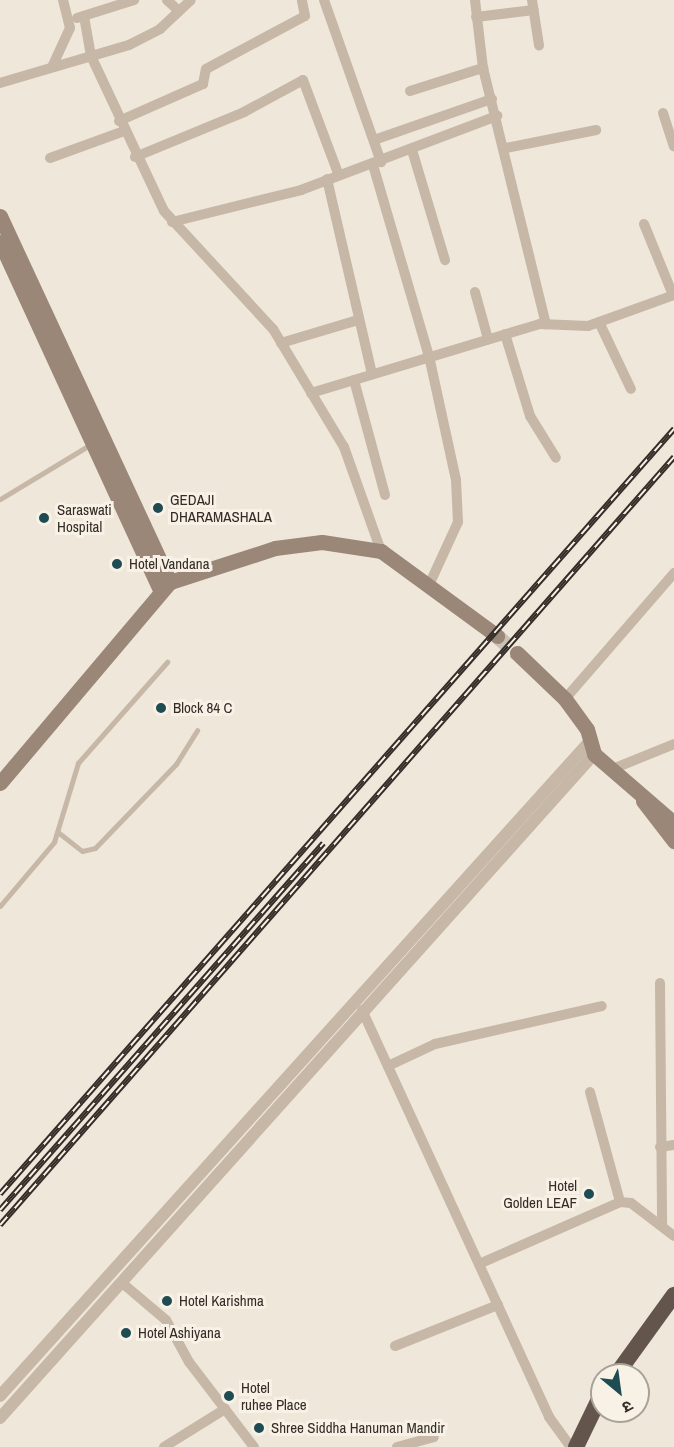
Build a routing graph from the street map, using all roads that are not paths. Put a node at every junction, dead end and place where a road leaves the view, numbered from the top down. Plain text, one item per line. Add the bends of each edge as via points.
1 (63, 0) edge
2 (134, 0) edge
3 (167, 0) edge
4 (191, 0) edge
5 (302, 0) edge
6 (324, 0) edge
7 (475, 0) edge
8 (533, 5) edge
9 (179, 11) junction
10 (84, 16) junction
11 (476, 17) junction
12 (71, 20) junction
13 (539, 45) dead end
14 (91, 56) junction
15 (52, 67) junction
16 (483, 68) junction
17 (0, 82) edge
18 (410, 91) dead end
19 (492, 99) junction
20 (663, 113) dead end
21 (497, 116) junction
22 (122, 126) junction
23 (596, 130) dead end
24 (374, 140) junction
25 (674, 146) edge
26 (506, 148) junction
27 (412, 150) junction
28 (135, 157) junction
29 (50, 158) dead end
30 (377, 164) junction
31 (338, 173) junction
32 (327, 179) junction
33 (0, 216) edge
34 (172, 222) junction
35 (644, 224) dead end
36 (0, 242) edge
37 (8, 258) edge
38 (445, 261) dead end
39 (475, 292) dead end
40 (673, 295) edge
41 (358, 320) junction
42 (599, 322) junction
43 (546, 324) junction
44 (505, 334) junction
45 (488, 339) junction
46 (281, 343) junction
47 (429, 356) junction
48 (372, 374) junction
49 (354, 380) junction
50 (632, 388) dead end
51 (311, 393) junction
52 (92, 443) junction
53 (556, 458) dead end
54 (385, 495) dead end
55 (0, 499) edge
56 (381, 551) junction
57 (673, 576) edge
58 (430, 583) junction
59 (165, 586) junction
60 (497, 636) tunnel mouth
61 (517, 653) tunnel mouth
62 (167, 662) dead end
63 (565, 699) junction
64 (197, 730) dead end
65 (674, 744) edge
66 (592, 747) junction
67 (610, 770) junction
68 (1, 778) edge
69 (643, 801) junction
70 (674, 823) edge
71 (58, 833) junction
72 (674, 841) edge
73 (0, 906) edge
74 (660, 983) dead end
75 (602, 1006) dead end
76 (362, 1010) junction
77 (388, 1066) junction
78 (590, 1092) dead end
79 (674, 1144) edge
80 (660, 1147) junction
81 (620, 1202) junction
82 (662, 1226) junction
83 (674, 1236) edge
84 (479, 1264) junction
85 (121, 1282) junction
86 (674, 1295) edge
87 (498, 1305) junction
88 (395, 1346) dead end
89 (624, 1363) edge
90 (0, 1396) edge
91 (225, 1409) junction
92 (0, 1418) edge
93 (590, 1418) edge
94 (434, 1437) dead end
95 (164, 1447) edge
96 (254, 1447) edge
97 (397, 1447) edge
98 (571, 1447) edge
99 (576, 1447) edge

1 - 12 street
2 - 10 street
3 - 9 street
4 - 9 street
5 - 22 street via 305,16 206,69 203,84
6 - 24 street
7 - 11 street
8 - 11 street
8 - 13 street
9 - 14 street via 149,34
10 - 12 street
10 - 14 street
11 - 16 street
12 - 15 street
14 - 15 street
14 - 22 street
15 - 17 street
16 - 18 street
16 - 19 street
19 - 21 street
19 - 24 street
20 - 25 street
21 - 26 street
21 - 27 street
22 - 28 street
22 - 29 street
23 - 26 street
24 - 30 street
26 - 43 street
27 - 30 street
27 - 38 street
28 - 31 street via 244,112 303,80
28 - 34 street
30 - 31 street
30 - 47 street
31 - 32 street
32 - 34 street
32 - 41 street
33 - 37 main road
34 - 46 street
35 - 40 street
36 - 37 main road
37 - 52 main road
37 - 59 main road
39 - 45 street
40 - 42 street
41 - 46 street
41 - 48 street
42 - 43 street
42 - 50 street
43 - 44 street
44 - 45 street
44 - 53 street via 530,416
45 - 47 street
46 - 51 street
47 - 48 street
47 - 58 street via 456,480 458,522
48 - 49 street
49 - 51 street
49 - 54 street
51 - 56 street via 362,486
52 - 55 lane
52 - 59 main road
56 - 58 main road
56 - 59 main road via 322,542 274,548
57 - 63 street
58 - 60 main road
59 - 68 main road
61 - 63 main road
62 - 71 lane via 78,763
63 - 66 main road
64 - 71 lane via 177,764 95,848 82,851
65 - 67 street
66 - 67 main road
66 - 76 street
66 - 90 street
67 - 69 main road
69 - 70 main road
69 - 72 main road
71 - 73 lane
74 - 80 street
75 - 77 street via 435,1044
76 - 77 street
76 - 85 street
77 - 84 street
78 - 81 street
79 - 80 street
80 - 82 street
81 - 82 street via 631,1203
81 - 84 street
82 - 83 street
84 - 87 street
85 - 91 street via 166,1320 189,1362
85 - 92 street
86 - 89 highway
87 - 88 street
87 - 98 street via 549,1417
91 - 95 street
91 - 96 street
93 - 99 highway
94 - 97 street

